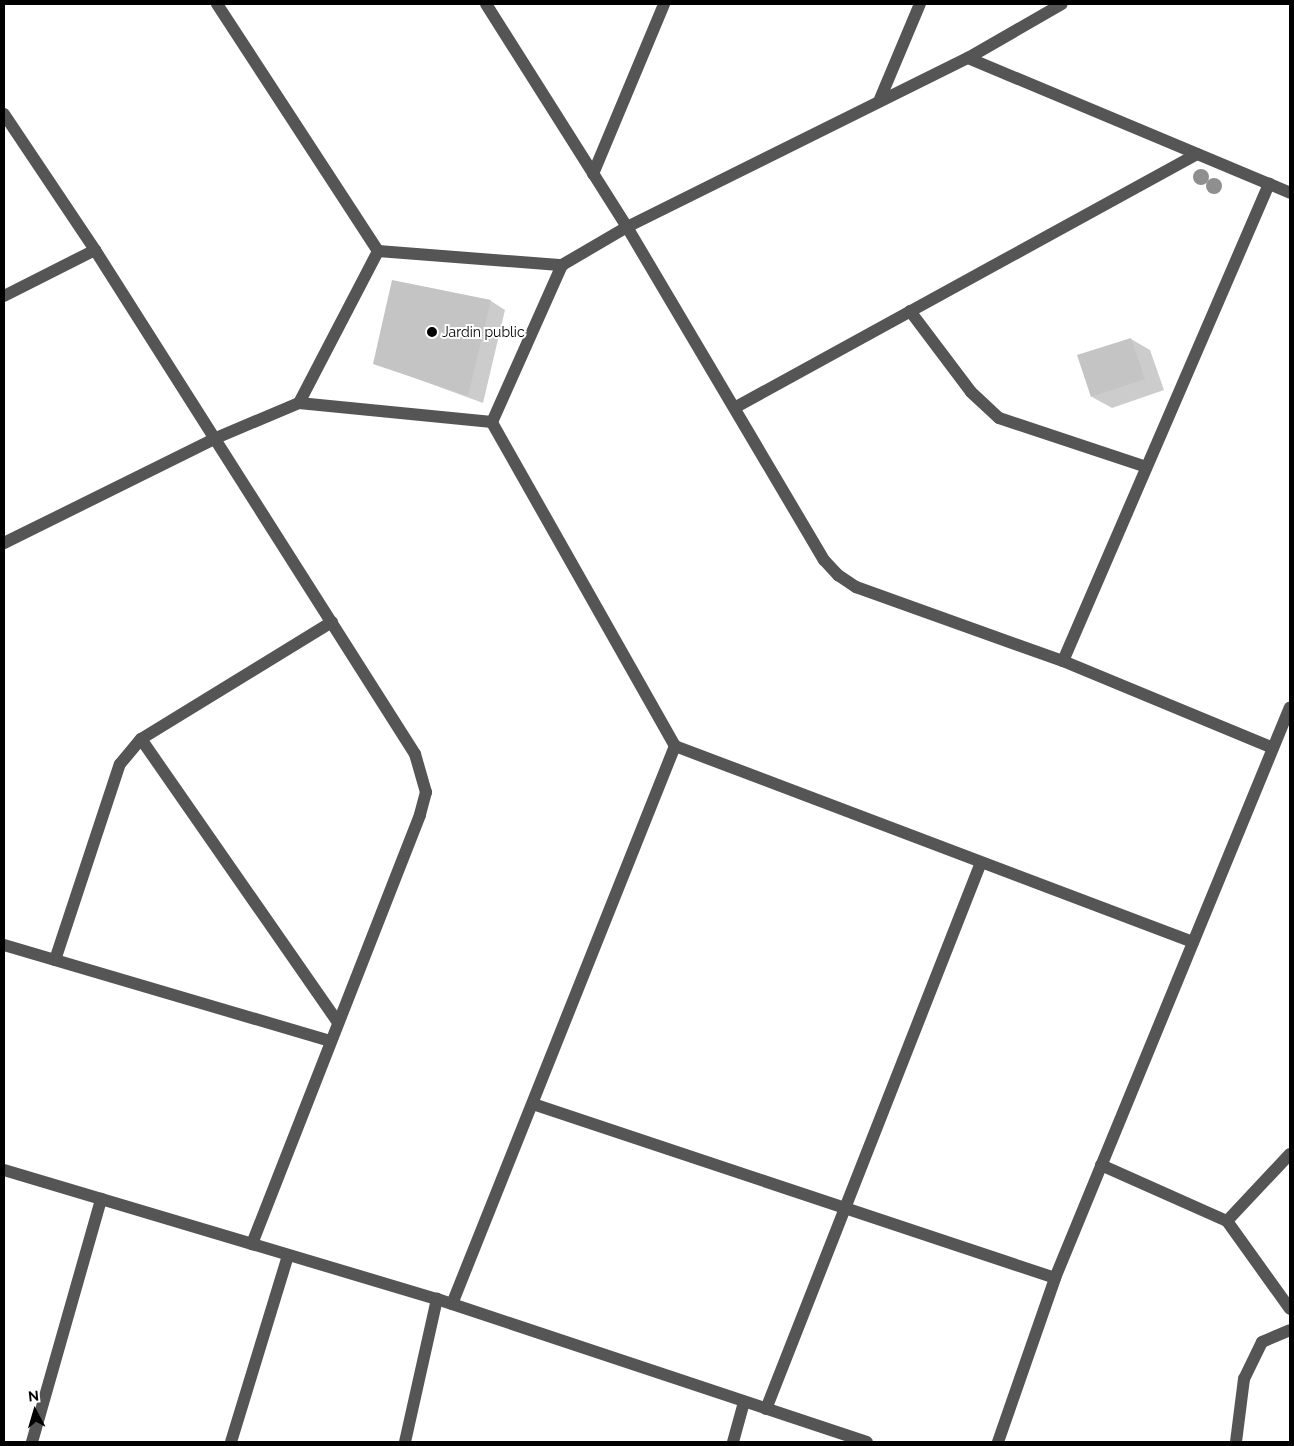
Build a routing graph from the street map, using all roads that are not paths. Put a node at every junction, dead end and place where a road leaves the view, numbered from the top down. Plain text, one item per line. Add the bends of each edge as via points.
1 (217, 4) edge
2 (486, 4) edge
3 (664, 4) edge
4 (920, 4) edge
5 (1062, 4) edge
6 (968, 58) junction
7 (880, 99) junction
8 (4, 114) edge
9 (1197, 154) junction
10 (593, 174) junction
11 (1269, 184) junction
12 (1290, 193) edge
13 (627, 227) junction
14 (95, 250) junction
15 (378, 251) junction
16 (562, 265) junction
17 (4, 296) edge
18 (910, 311) junction
19 (299, 403) junction
20 (736, 407) junction
21 (492, 422) junction
22 (216, 438) junction
23 (1146, 467) junction
24 (4, 543) edge
25 (332, 622) junction
26 (1063, 661) junction
27 (1290, 707) edge
28 (141, 739) junction
29 (675, 746) junction
30 (1273, 748) junction
31 (980, 865) junction
32 (1193, 942) junction
33 (4, 944) edge
34 (55, 960) junction
35 (338, 1022) junction
36 (330, 1041) junction
37 (533, 1104) junction
38 (1290, 1154) edge
39 (1101, 1165) junction
40 (4, 1170) edge
41 (101, 1199) junction
42 (843, 1209) junction
43 (1227, 1221) junction
44 (252, 1244) junction
45 (288, 1255) junction
46 (1055, 1278) junction
47 (437, 1299) junction
48 (452, 1304) junction
49 (1290, 1309) edge
50 (1290, 1330) edge
51 (744, 1402) junction
52 (766, 1409) junction
53 (32, 1442) edge
54 (232, 1442) edge
55 (405, 1442) edge
56 (733, 1442) edge
57 (867, 1442) edge
58 (998, 1442) edge
59 (1236, 1442) edge

1 - 15 street
2 - 10 street
3 - 10 street
4 - 7 street
5 - 6 street
6 - 7 street
6 - 9 street
7 - 13 street
8 - 14 street
9 - 11 street
9 - 18 street
10 - 13 street
11 - 12 street
11 - 23 street
13 - 16 street
13 - 20 street
14 - 17 street
14 - 22 street
15 - 16 street
15 - 19 street
16 - 21 street
18 - 20 street
18 - 23 street via 971,392 999,418
19 - 21 street
19 - 22 street
20 - 26 street via 824,560 838,575 856,587
21 - 29 street
22 - 24 street
22 - 25 street
23 - 26 street
25 - 28 street
25 - 35 street via 415,754 426,792 420,815
26 - 30 street
27 - 30 street
28 - 34 street via 120,764 108,791
28 - 35 street
29 - 31 street
29 - 37 street
30 - 32 street
31 - 32 street
31 - 42 street
32 - 39 street
33 - 34 street
34 - 36 street
35 - 36 street
36 - 44 street
37 - 42 street
37 - 48 street
38 - 43 street
39 - 43 street
39 - 46 street
40 - 41 street
41 - 44 street
41 - 53 street
42 - 46 street
42 - 52 street
43 - 49 street
44 - 45 street
45 - 47 street
45 - 54 street
46 - 58 street
47 - 48 street
47 - 55 street
48 - 51 street
50 - 59 street via 1262,1342 1244,1379
51 - 52 street
51 - 56 street
52 - 57 street

